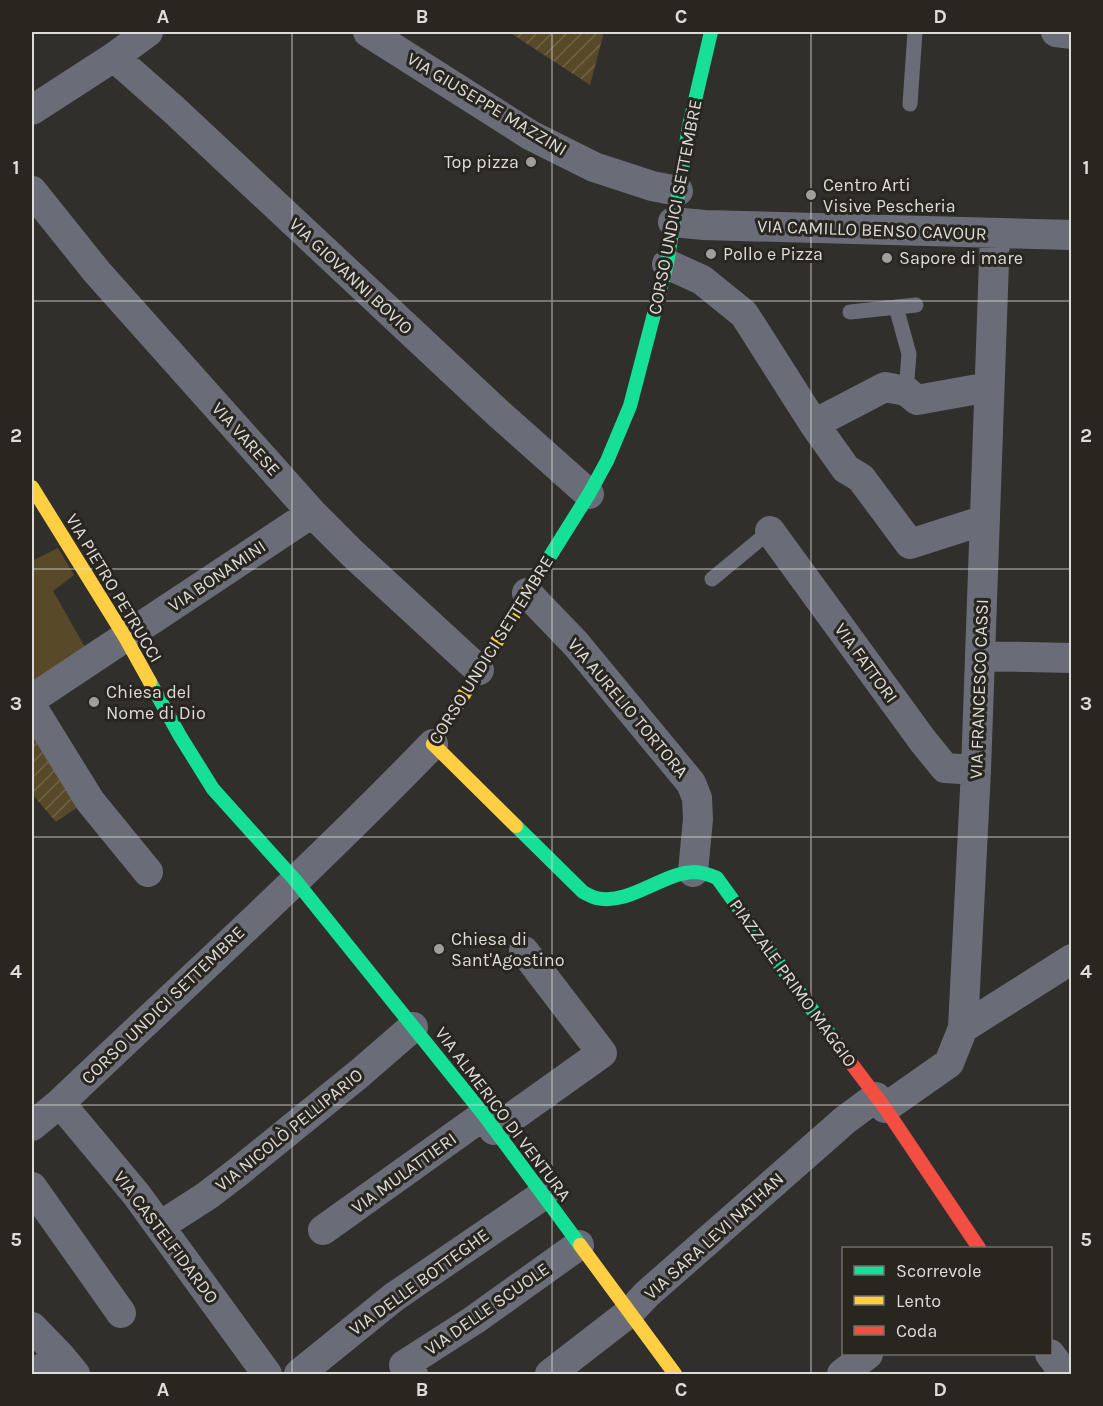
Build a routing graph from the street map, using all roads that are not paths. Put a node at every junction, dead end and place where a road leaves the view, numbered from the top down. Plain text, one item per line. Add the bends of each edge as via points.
1 (148, 32) edge
2 (368, 32) edge
3 (711, 32) edge
4 (915, 32) edge
5 (1056, 32) edge
6 (1071, 34) edge
7 (114, 57) junction
8 (910, 104) dead end
9 (32, 110) edge
10 (32, 191) edge
11 (678, 192) junction
12 (673, 222) junction
13 (995, 233) junction
14 (1071, 235) edge
15 (667, 264) junction
16 (916, 305) dead end
17 (897, 307) junction
18 (850, 312) dead end
19 (989, 387) junction
20 (906, 391) junction
21 (814, 424) junction
22 (32, 487) edge
23 (589, 494) junction
24 (312, 513) junction
25 (985, 520) junction
26 (770, 531) joint
27 (712, 579) dead end
28 (527, 593) junction
29 (125, 637) junction
30 (980, 656) junction
31 (1071, 658) edge
32 (479, 670) junction
33 (32, 699) edge
34 (32, 707) edge
35 (433, 744) junction
36 (976, 770) junction
37 (148, 872) dead end
38 (693, 872) junction
39 (295, 880) junction
40 (524, 951) dead end
41 (1071, 959) edge
42 (413, 1027) junction
43 (963, 1028) junction
44 (880, 1102) junction
45 (42, 1112) edge
46 (489, 1122) junction
47 (32, 1187) edge
48 (543, 1195) junction
49 (160, 1226) junction
50 (323, 1230) dead end
51 (579, 1245) junction
52 (978, 1247) edge
53 (630, 1312) junction
54 (121, 1313) dead end
55 (32, 1327) edge
56 (866, 1355) edge
57 (1051, 1355) edge
58 (68, 1366) edge
59 (32, 1374) edge
60 (267, 1374) edge
61 (299, 1374) edge
62 (412, 1374) edge
63 (550, 1374) edge
64 (675, 1374) edge
65 (842, 1374) edge
66 (1065, 1374) edge

1 - 7 street
2 - 11 street, VIA GIUSEPPE MAZZINI via 530,135 594,167
3 - 11 street, CORSO UNDICI SETTEMBRE
4 - 8 lane
5 - 6 street
7 - 9 street
7 - 23 street, VIA GIOVANNI BOVIO
10 - 24 street, VIA VARESE via 97,272
11 - 12 street, CORSO UNDICI SETTEMBRE
12 - 13 street, VIA CAMILLO BENSO CAVOUR
12 - 15 street, CORSO UNDICI SETTEMBRE
13 - 14 street, VIA CAMILLO BENSO CAVOUR
13 - 19 street, VIA FRANCESCO CASSI
15 - 21 street via 702,280 744,314
15 - 23 street, CORSO UNDICI SETTEMBRE via 630,406
16 - 17 lane
17 - 18 lane
17 - 20 lane via 909,354
19 - 20 street via 917,400
19 - 25 street, VIA FRANCESCO CASSI
20 - 21 street via 885,387
21 - 25 street via 846,469 861,478 910,544
22 - 29 street, VIA PIETRO PETRUCCI
23 - 28 street, CORSO UNDICI SETTEMBRE
24 - 29 street, VIA BONAMINI
24 - 32 street, VIA VARESE
25 - 30 street, VIA FRANCESCO CASSI
26 - 27 lane
26 - 36 street, VIA FATTORI via 945,768
28 - 32 street, CORSO UNDICI SETTEMBRE
28 - 38 street, VIA AURELIO TORTORA via 576,644 691,783 697,798 698,819
29 - 33 street, VIA BONAMINI
29 - 39 street, VIA PIETRO PETRUCCI via 213,789
30 - 31 street
30 - 36 street, VIA FRANCESCO CASSI
32 - 35 street, CORSO UNDICI SETTEMBRE
34 - 37 street via 90,801
35 - 38 street via 590,897 618,898
35 - 39 street, CORSO UNDICI SETTEMBRE
36 - 43 street, VIA FRANCESCO CASSI
38 - 44 street, PIAZZALE PRIMO MAGGIO via 717,878
39 - 42 street, VIA ALMERICO DI VENTURA
39 - 45 street, CORSO UNDICI SETTEMBRE
40 - 46 street via 602,1053
41 - 43 street
42 - 46 street, VIA ALMERICO DI VENTURA
42 - 49 street, VIA NICOLÒ PELLIPARIO via 238,1172
43 - 44 street, VIA FRANCESCO CASSI via 949,1063
44 - 52 street, PIAZZALE PRIMO MAGGIO
44 - 53 street, VIA SARA LEVI NATHAN via 845,1120
45 - 49 street, VIA CASTELFIDARDO via 136,1194
46 - 48 street, VIA ALMERICO DI VENTURA
46 - 50 street, VIA MULATTIERI
47 - 54 street
48 - 51 street, VIA ALMERICO DI VENTURA
48 - 61 street, VIA DELLE BOTTEGHE via 394,1297
49 - 60 street, VIA CASTELFIDARDO
51 - 53 street, VIA ALMERICO DI VENTURA
51 - 62 street, VIA DELLE SCUOLE via 404,1365
53 - 63 street, VIA SARA LEVI NATHAN
53 - 64 street, VIA ALMERICO DI VENTURA
55 - 58 street
56 - 65 street
57 - 66 street
58 - 59 street

